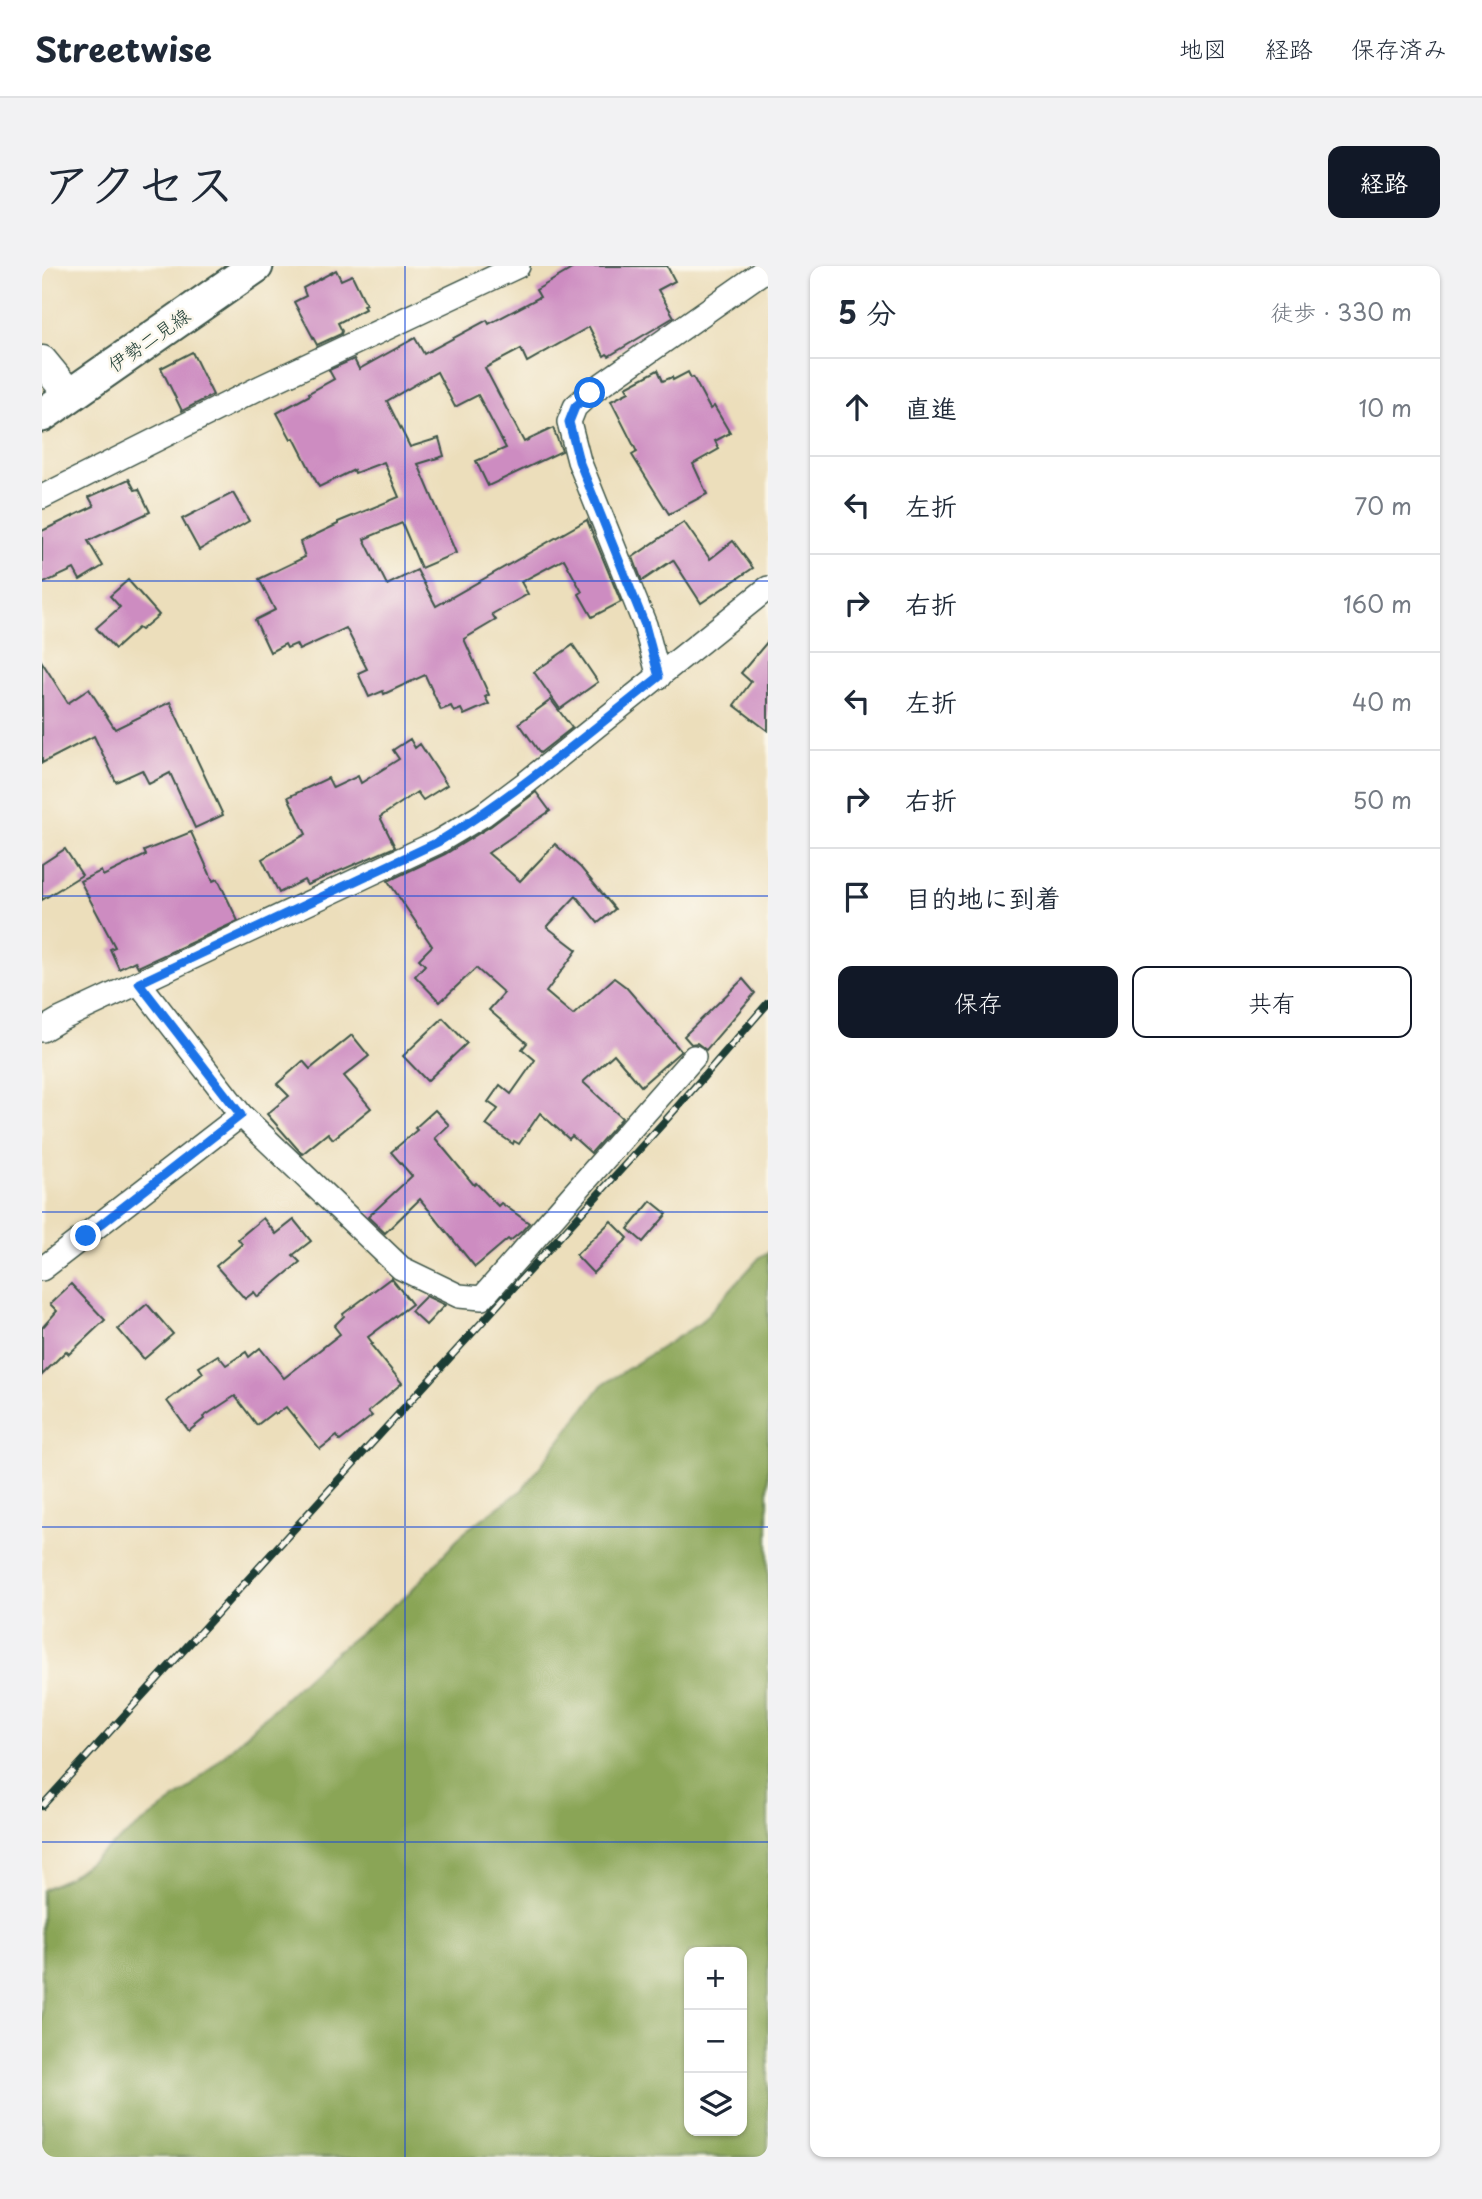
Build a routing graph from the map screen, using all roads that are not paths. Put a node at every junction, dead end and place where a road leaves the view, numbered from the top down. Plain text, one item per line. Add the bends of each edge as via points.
1 (256, 266) edge
2 (518, 266) edge
3 (768, 268) edge
4 (42, 361) edge
5 (70, 395) junction
6 (42, 415) edge
7 (42, 497) edge
8 (768, 589) edge
9 (659, 677) junction
10 (139, 983) junction
11 (42, 1030) edge
12 (694, 1057) dead end
13 (241, 1115) junction
14 (42, 1269) edge

1 - 5 main road, 伊勢二見線
2 - 7 street via 257,388
3 - 9 street via 590,393 575,407 569,422 579,461 645,625
4 - 5 street
5 - 6 main road, 伊勢二見線
8 - 9 street
9 - 10 street via 483,815 438,842
10 - 11 street
10 - 13 street
12 - 13 street via 482,1298 459,1296 401,1268
13 - 14 street

